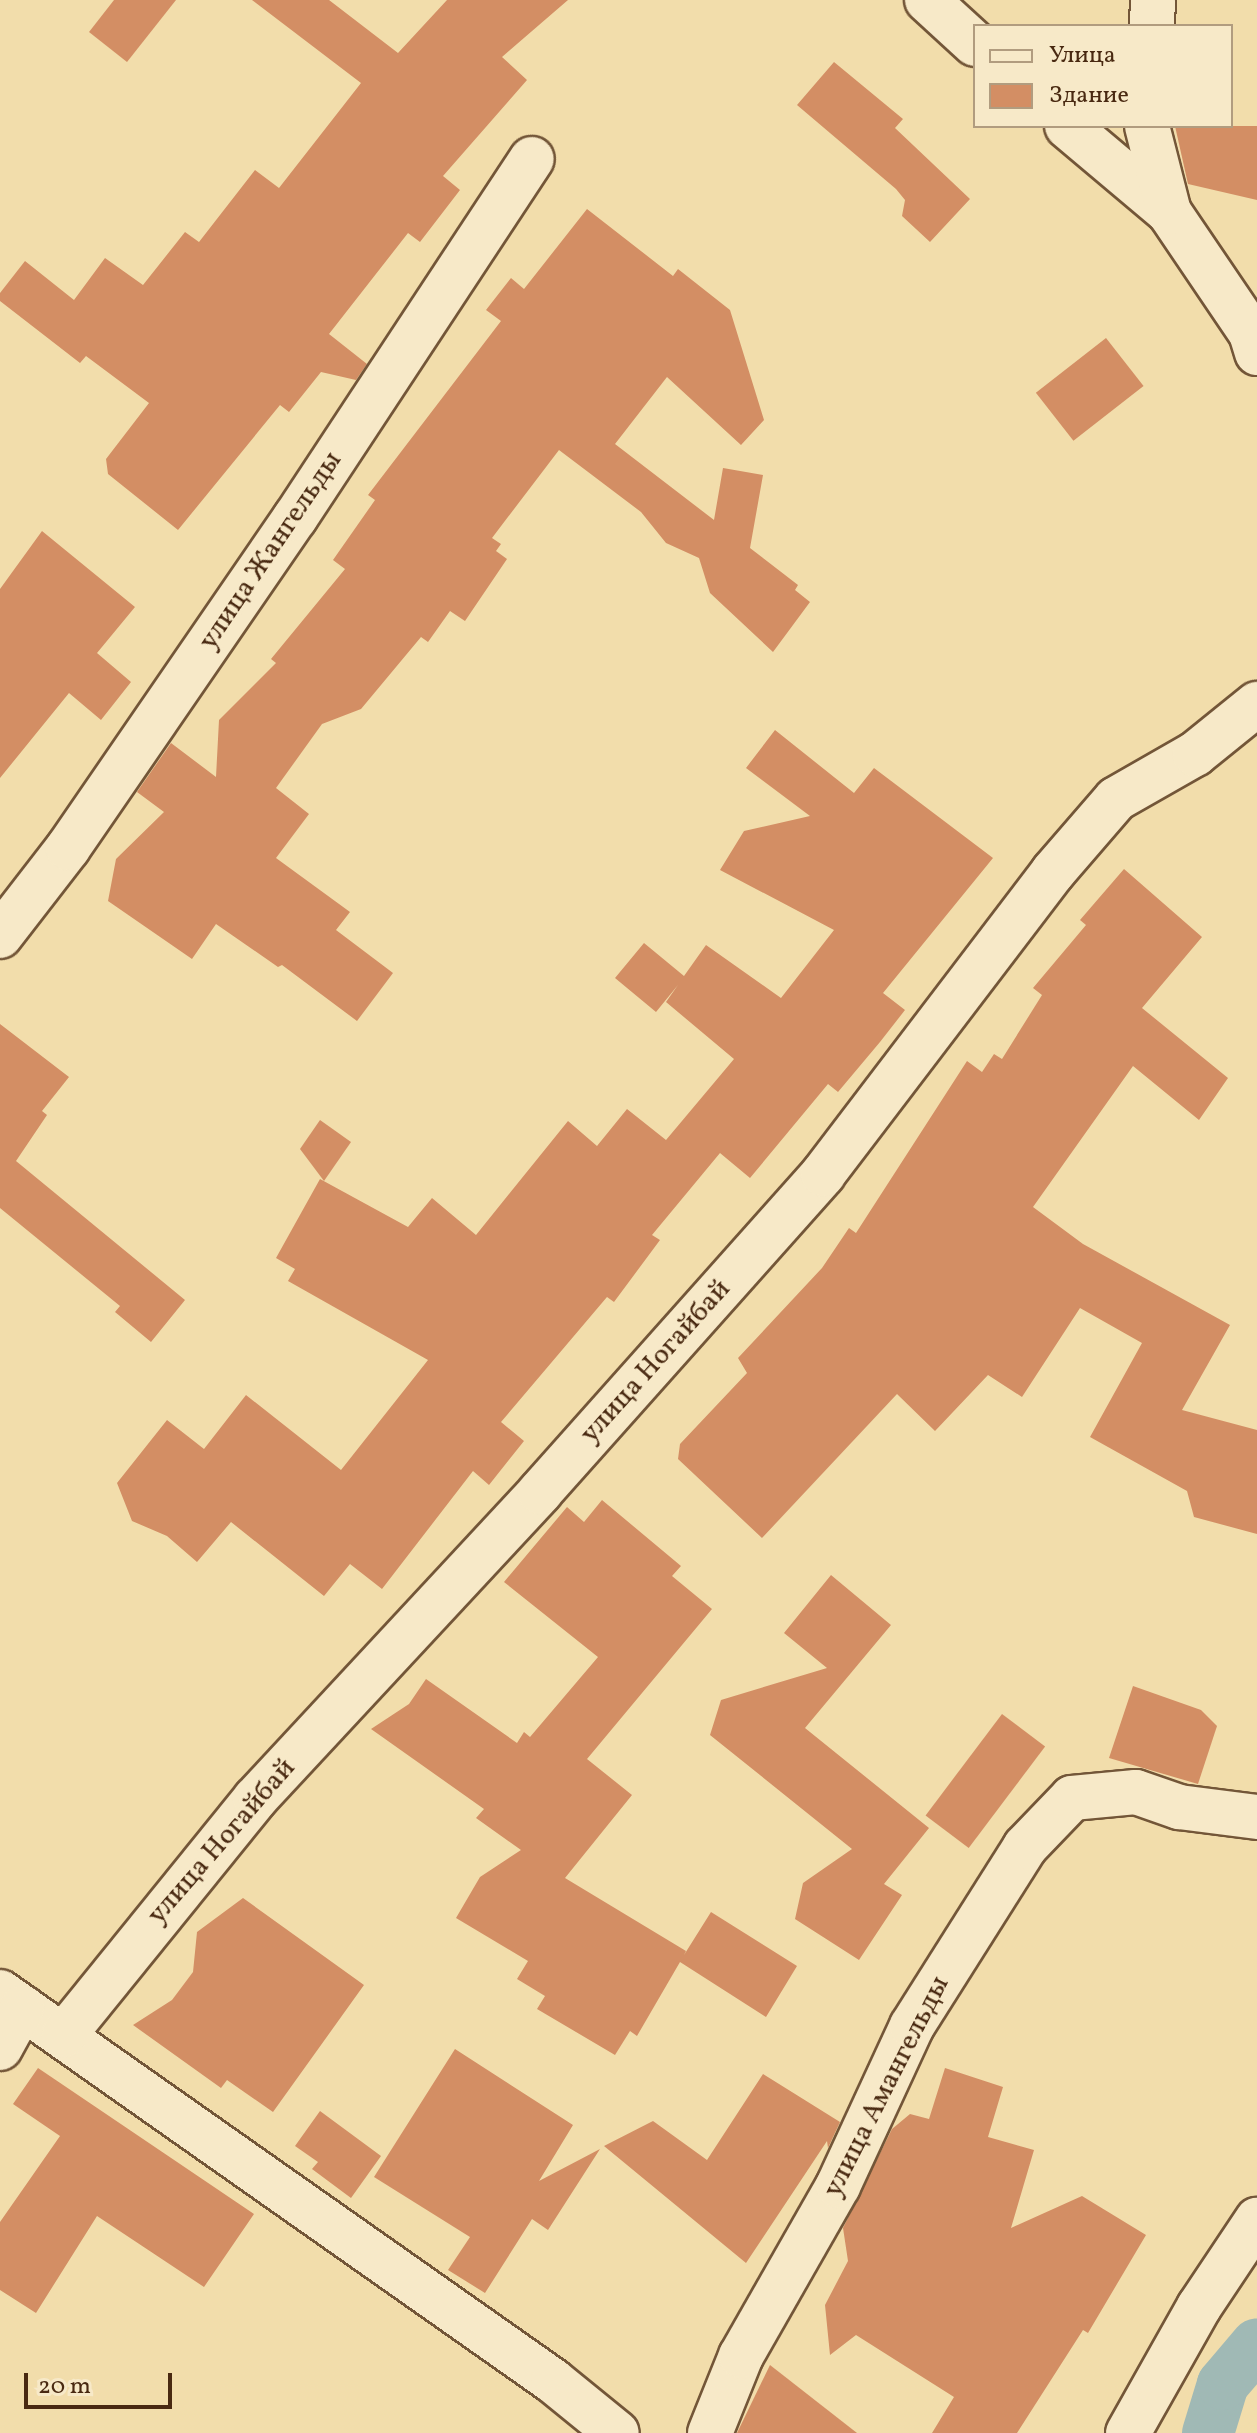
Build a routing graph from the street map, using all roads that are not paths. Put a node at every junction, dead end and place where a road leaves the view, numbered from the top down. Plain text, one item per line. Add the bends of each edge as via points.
1 (927, 0) edge
2 (1153, 0) edge
3 (1152, 24) edge
4 (973, 42) edge
5 (1069, 128) edge
6 (1148, 128) edge
7 (532, 159) dead end
8 (1169, 212) junction
9 (1257, 353) edge
10 (1257, 704) edge
11 (0, 936) edge
12 (1257, 1817) edge
13 (11, 2000) edge
14 (64, 2035) junction
15 (0, 2048) edge
16 (1257, 2220) edge
17 (617, 2433) edge
18 (710, 2433) edge
19 (1128, 2433) edge

1 - 4 street
2 - 3 street
5 - 8 street
6 - 8 street
7 - 11 street, улица Жангельды via 295,518 68,848
8 - 9 street via 1251,333
10 - 14 street, улица Ногайбай via 1195,754 1116,799 1053,872 823,1174 540,1492 255,1799
12 - 18 street, улица Амангельды via 1179,1807 1136,1792 1072,1798 1025,1847 912,2026 838,2186 741,2356
13 - 14 street
13 - 15 street
14 - 17 street via 553,2381
16 - 19 street via 1199,2307

